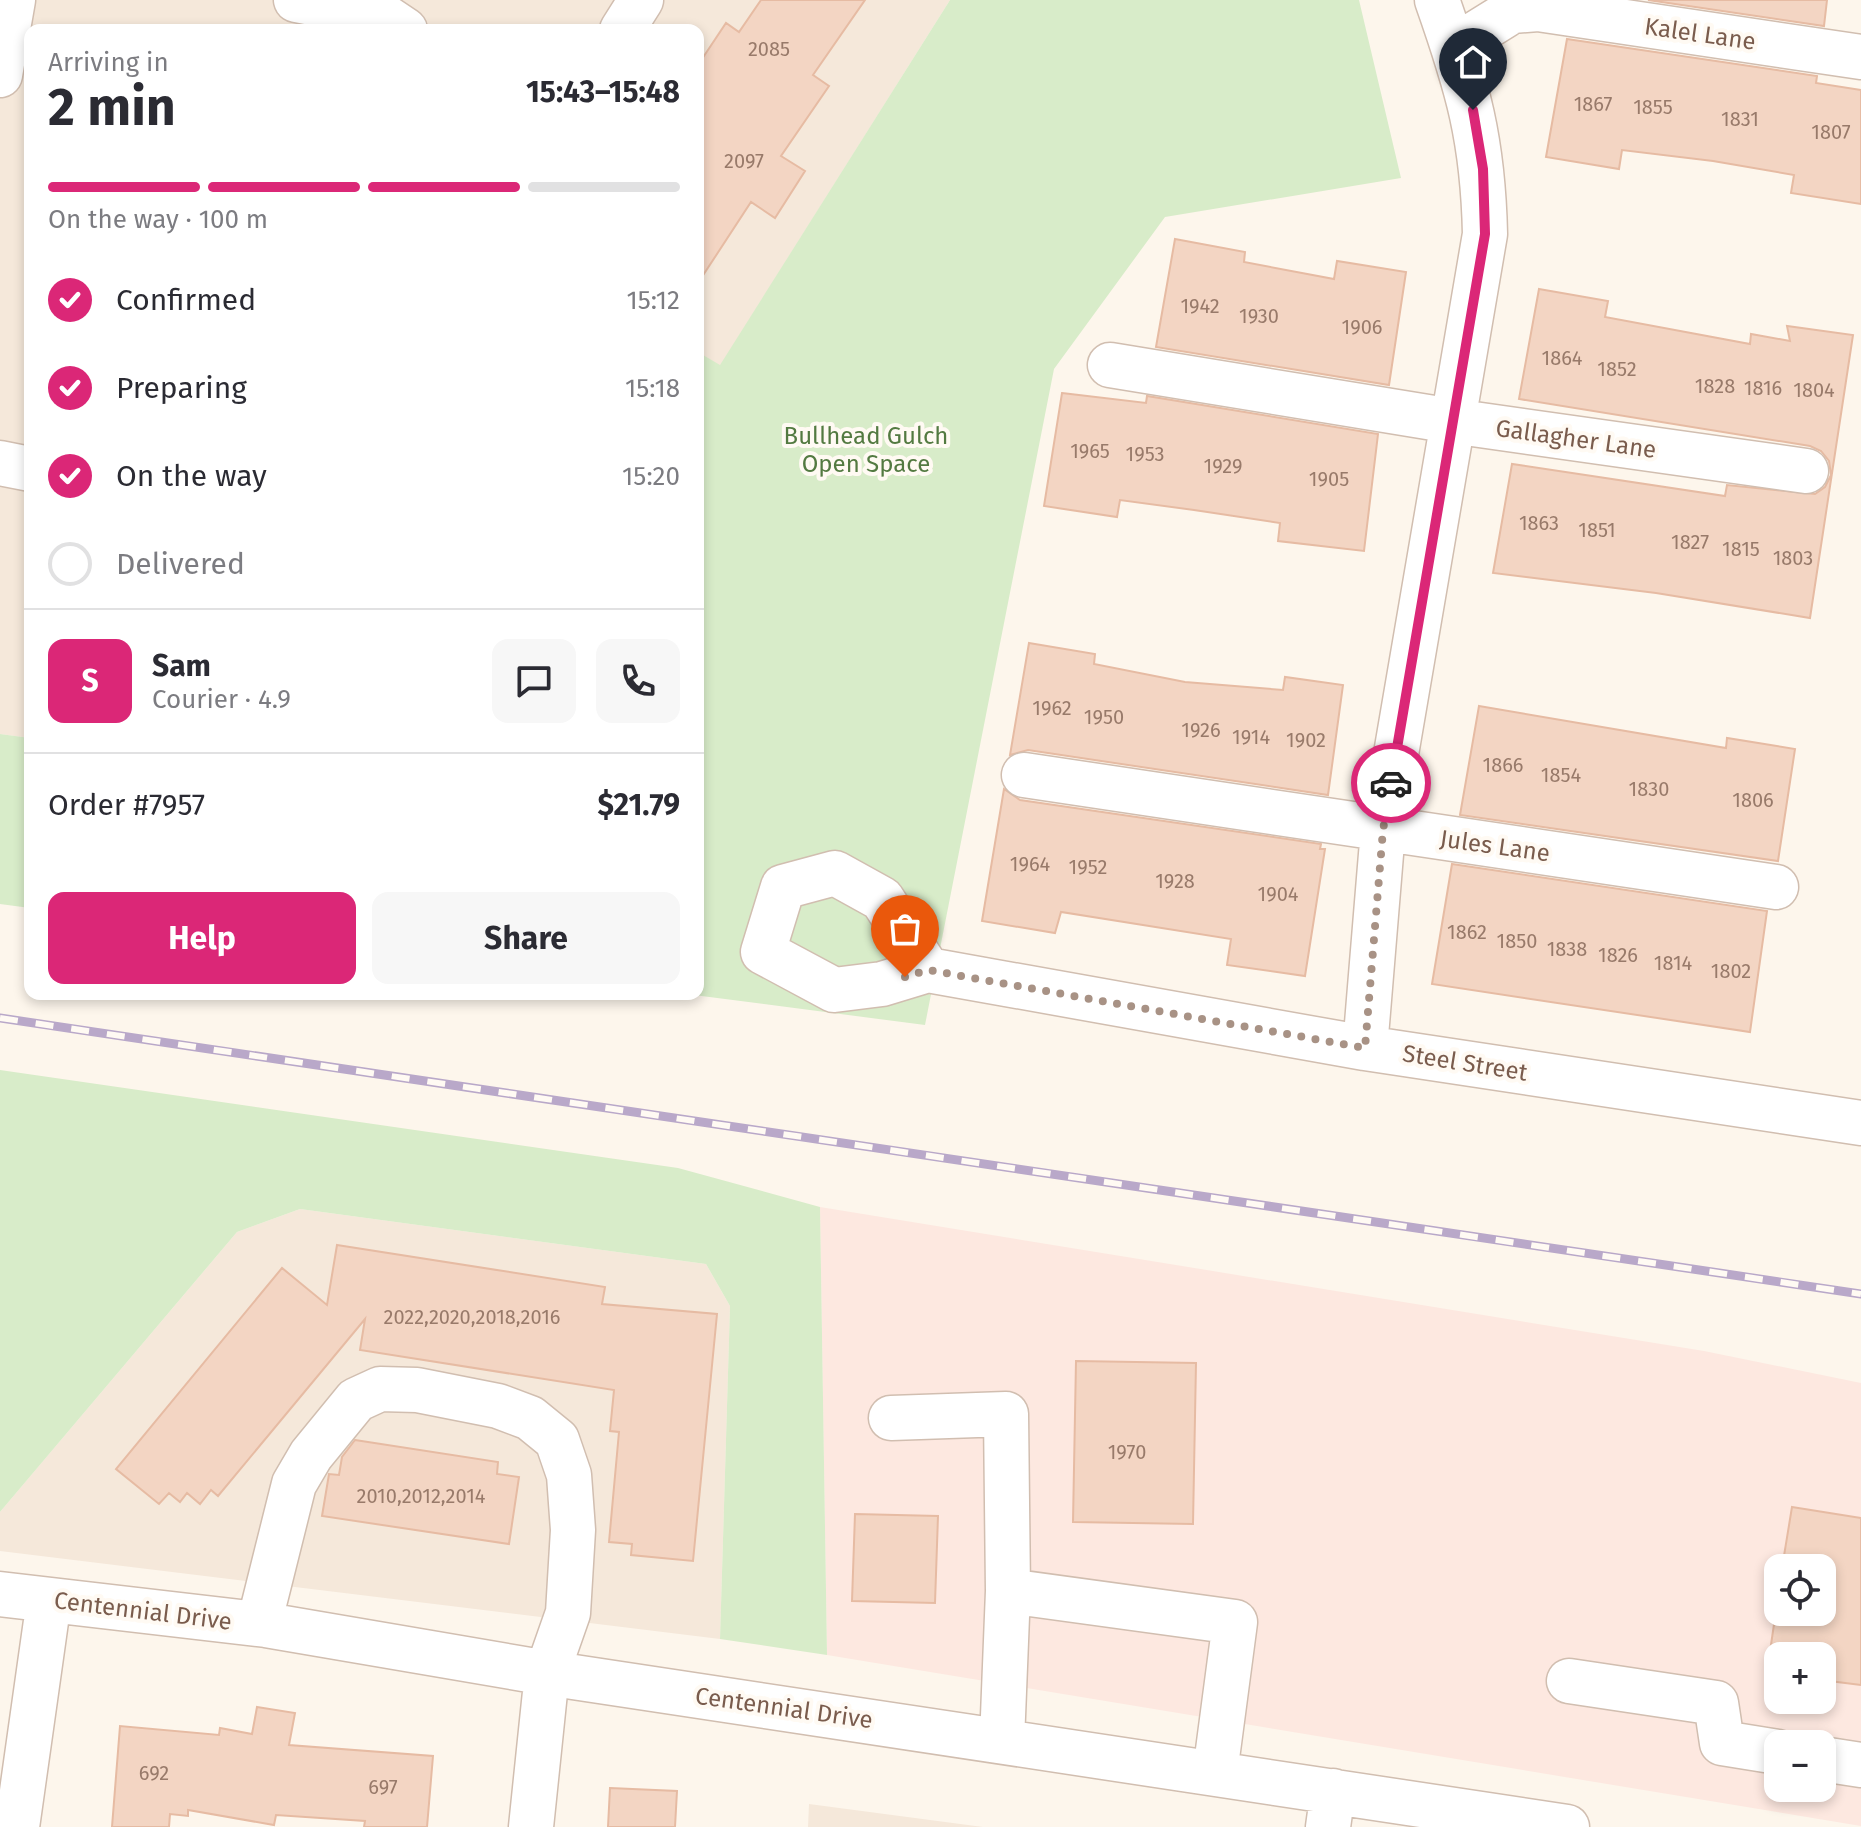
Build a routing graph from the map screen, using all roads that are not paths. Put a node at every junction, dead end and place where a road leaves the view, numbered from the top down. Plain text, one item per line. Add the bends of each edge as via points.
1 (13, 0) edge
2 (296, 0) edge
3 (641, 0) edge
4 (1437, 0) edge
5 (396, 24) edge
6 (626, 24) edge
7 (1454, 47) junction
8 (1861, 57) edge
9 (0, 75) edge
10 (1110, 365) dead end
11 (1452, 421) junction
12 (0, 463) edge
13 (24, 468) edge
14 (1806, 471) dead end
15 (1024, 775) dead end
16 (1383, 830) junction
17 (1776, 887) dead end
18 (928, 970) dead end
19 (1365, 1048) junction
20 (1861, 1123) edge
21 (891, 1418) dead end
22 (1008, 1591) junction
23 (0, 1594) edge
24 (49, 1600) junction
25 (259, 1624) junction
26 (547, 1673) junction
27 (1569, 1681) dead end
28 (1002, 1741) junction
29 (1764, 1750) edge
30 (1836, 1761) edge
31 (1861, 1765) edge
32 (1215, 1773) junction
33 (1331, 1809) edge
34 (17, 1827) edge
35 (531, 1827) edge
36 (1567, 1827) edge

1 - 9 street
2 - 5 street
3 - 6 street
4 - 7 street
7 - 8 street, Kalel Lane via 1512,11 1538,9
7 - 11 street via 1477,128 1485,234
10 - 11 street, Gallagher Lane
11 - 14 street, Gallagher Lane
11 - 16 street
12 - 13 street
15 - 16 street, Jules Lane
16 - 17 street, Jules Lane
16 - 19 street
18 - 19 street, Steel Street
19 - 20 street, Steel Street
21 - 22 street via 1006,1414
22 - 28 street
22 - 32 street via 1235,1622
23 - 24 street, Centennial Drive
24 - 25 street, Centennial Drive
24 - 34 street
25 - 26 street, Centennial Drive
25 - 26 street via 294,1484 311,1455 356,1400 380,1389 417,1390 498,1406 530,1418 557,1440 569,1475 573,1530 568,1613
26 - 28 street, Centennial Drive
26 - 35 street
27 - 29 street via 1716,1703 1722,1743
28 - 32 street, Centennial Drive
30 - 31 street
32 - 33 street, Centennial Drive
33 - 36 street, Centennial Drive

